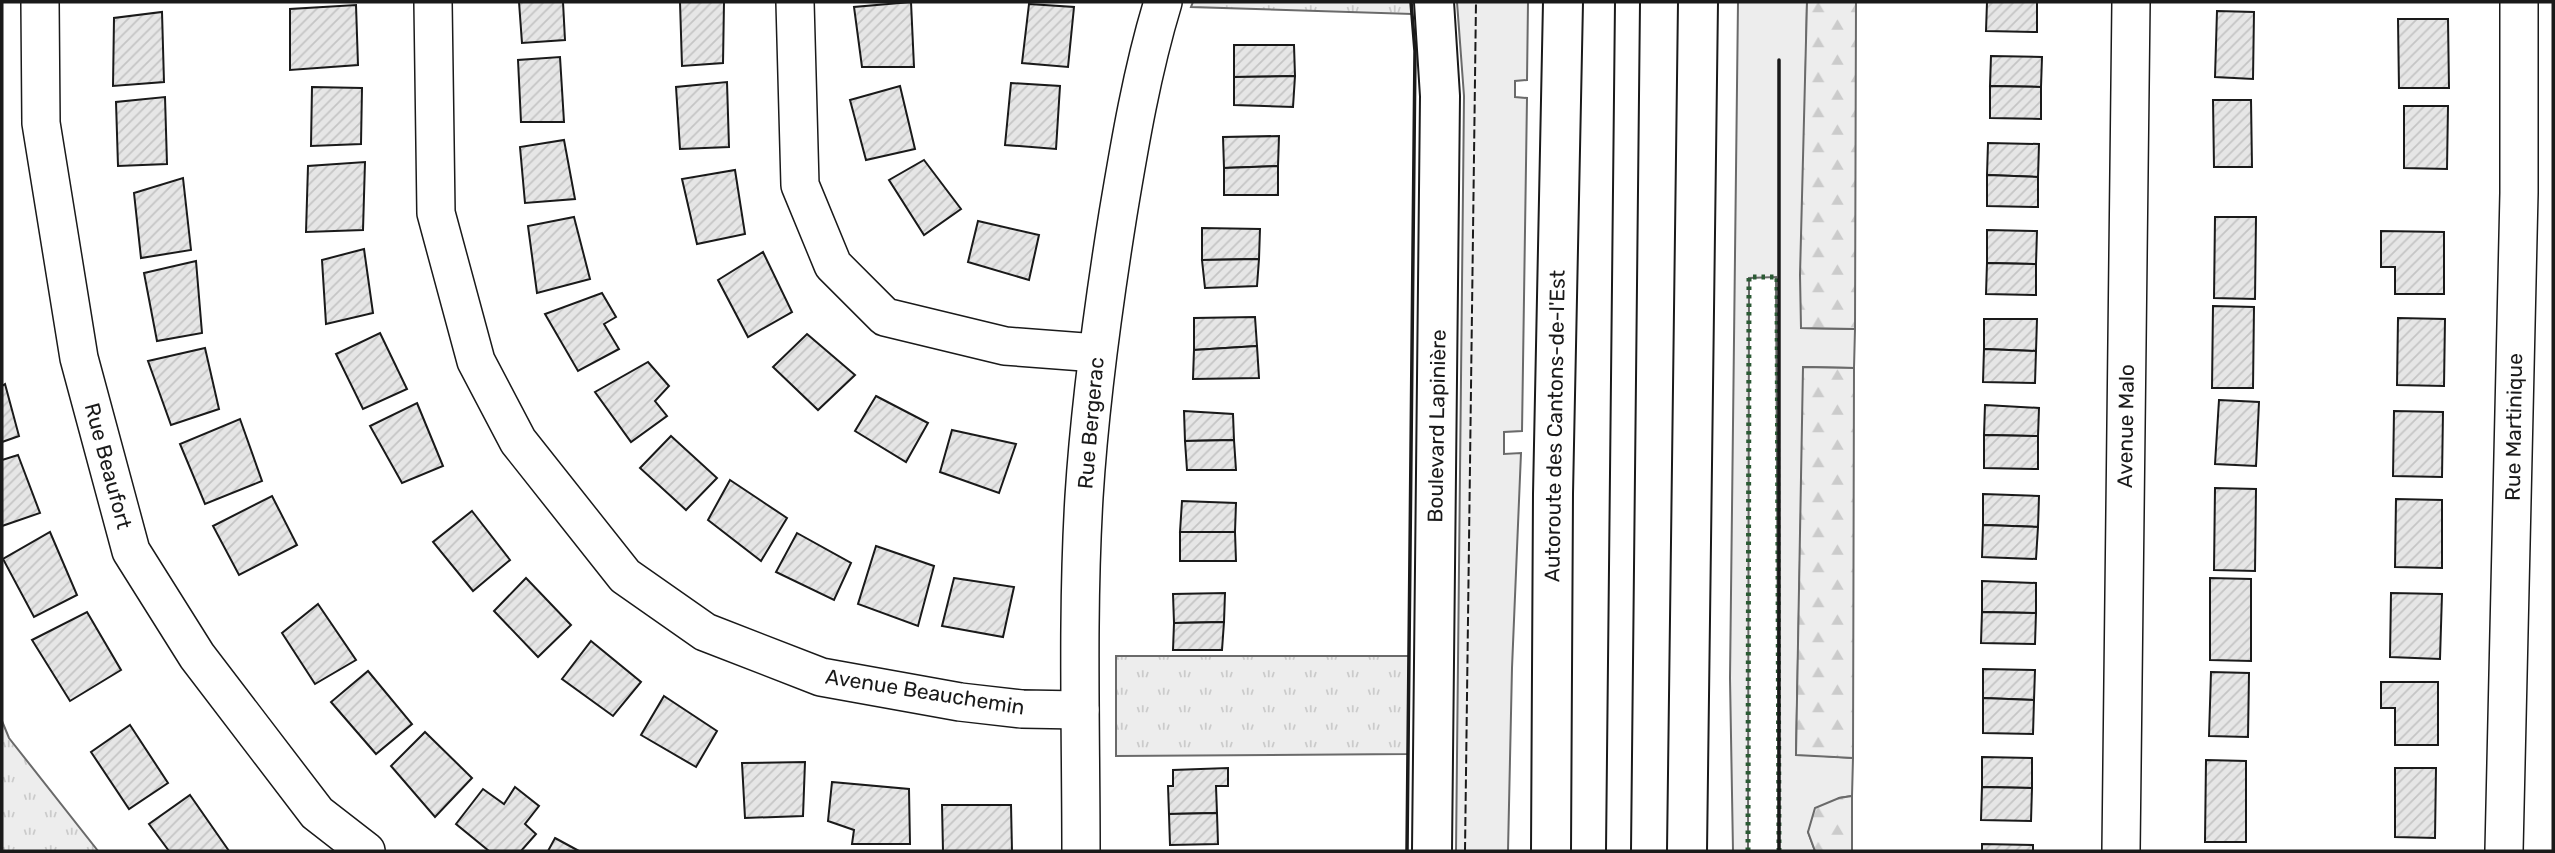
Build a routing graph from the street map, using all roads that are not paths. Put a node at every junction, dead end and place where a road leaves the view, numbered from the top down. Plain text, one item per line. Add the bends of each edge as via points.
1 (40, 2) edge
2 (433, 2) edge
3 (795, 2) edge
4 (1163, 2) edge
5 (1434, 2) edge
6 (1563, 2) edge
7 (1698, 2) edge
8 (2131, 2) edge
9 (2519, 2) edge
10 (1097, 353) junction
11 (1080, 710) junction
12 (366, 851) edge
13 (1081, 851) edge
14 (1432, 851) edge
15 (1550, 851) edge
16 (1687, 851) edge
17 (2121, 851) edge
18 (2504, 851) edge

1 - 12 street, Rue Beaufort via 41,123 79,358 131,551 197,656 317,813
2 - 11 street, Avenue Beauchemin via 436,213 476,362 518,441 625,576 705,632 821,677 960,702
3 - 10 street via 800,185 834,265 885,317 1006,346
4 - 10 street, Rue Bergerac via 1132,125
5 - 14 main road, Boulevard Lapinière via 1440,110
6 - 15 main road, Autoroute des Cantons-de-l'Est
7 - 16 main road
8 - 17 street, Avenue Malo
9 - 18 street, Rue Martinique
10 - 11 street, Rue Bergerac via 1084,498
11 - 13 street, Rue Bergerac

